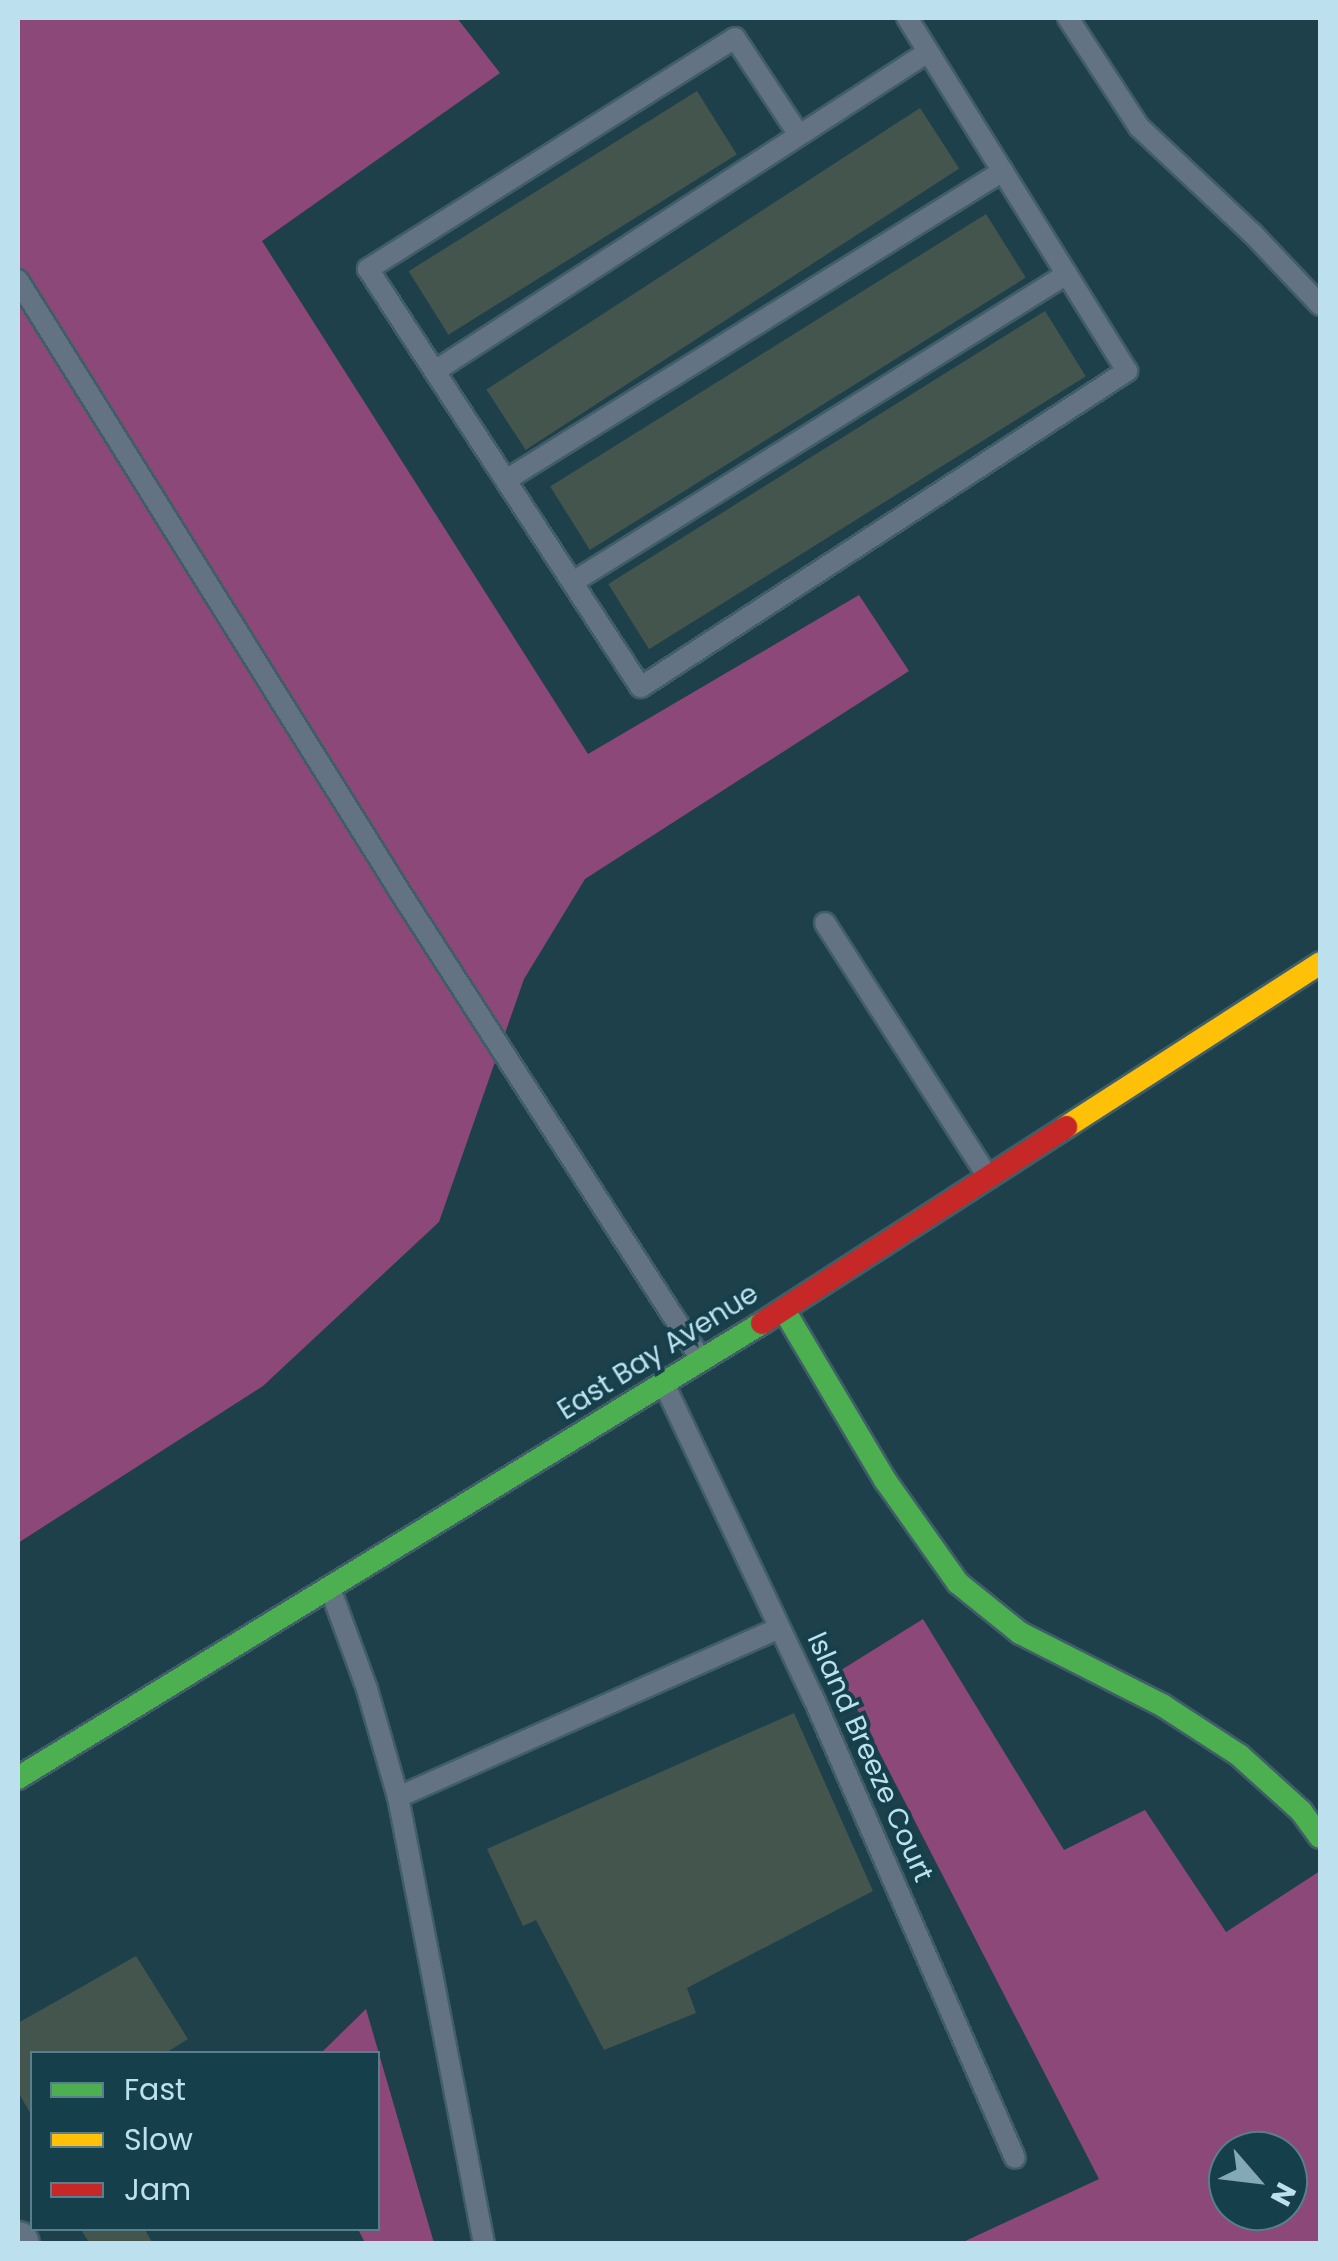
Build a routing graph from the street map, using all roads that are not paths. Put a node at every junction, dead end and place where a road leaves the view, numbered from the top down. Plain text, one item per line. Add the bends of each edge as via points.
1 (907, 18) edge
2 (1068, 18) edge
3 (928, 52) junction
4 (800, 134) junction
5 (1003, 171) junction
6 (1067, 274) junction
7 (18, 280) edge
8 (1320, 306) edge
9 (434, 370) junction
10 (506, 480) junction
11 (573, 582) junction
12 (825, 923) dead end
13 (1320, 963) edge
14 (988, 1177) junction
15 (784, 1310) junction
16 (701, 1359) junction
17 (664, 1384) junction
18 (330, 1589) junction
19 (779, 1628) junction
20 (18, 1778) edge
21 (398, 1797) junction
22 (1320, 1837) edge
23 (1015, 2158) dead end
24 (484, 2244) edge

1 - 3 lane
2 - 8 lane via 1140,127
3 - 4 lane
3 - 5 lane
4 - 9 lane
4 - 9 lane via 734,38 368,269
5 - 6 lane
5 - 10 lane
6 - 11 lane
6 - 11 lane via 1127,370 642,687
7 - 16 lane
9 - 10 lane
10 - 11 lane
12 - 14 lane
13 - 14 street, East Bay Avenue
14 - 15 street, East Bay Avenue
15 - 16 street, East Bay Avenue
15 - 22 street via 885,1480 958,1583 1020,1633 1162,1705 1239,1755 1301,1810
16 - 17 street, East Bay Avenue
17 - 18 street, East Bay Avenue
17 - 19 lane, Island Breeze Court
18 - 20 street, East Bay Avenue
18 - 21 lane
19 - 21 lane
19 - 23 lane, Island Breeze Court
21 - 24 lane

